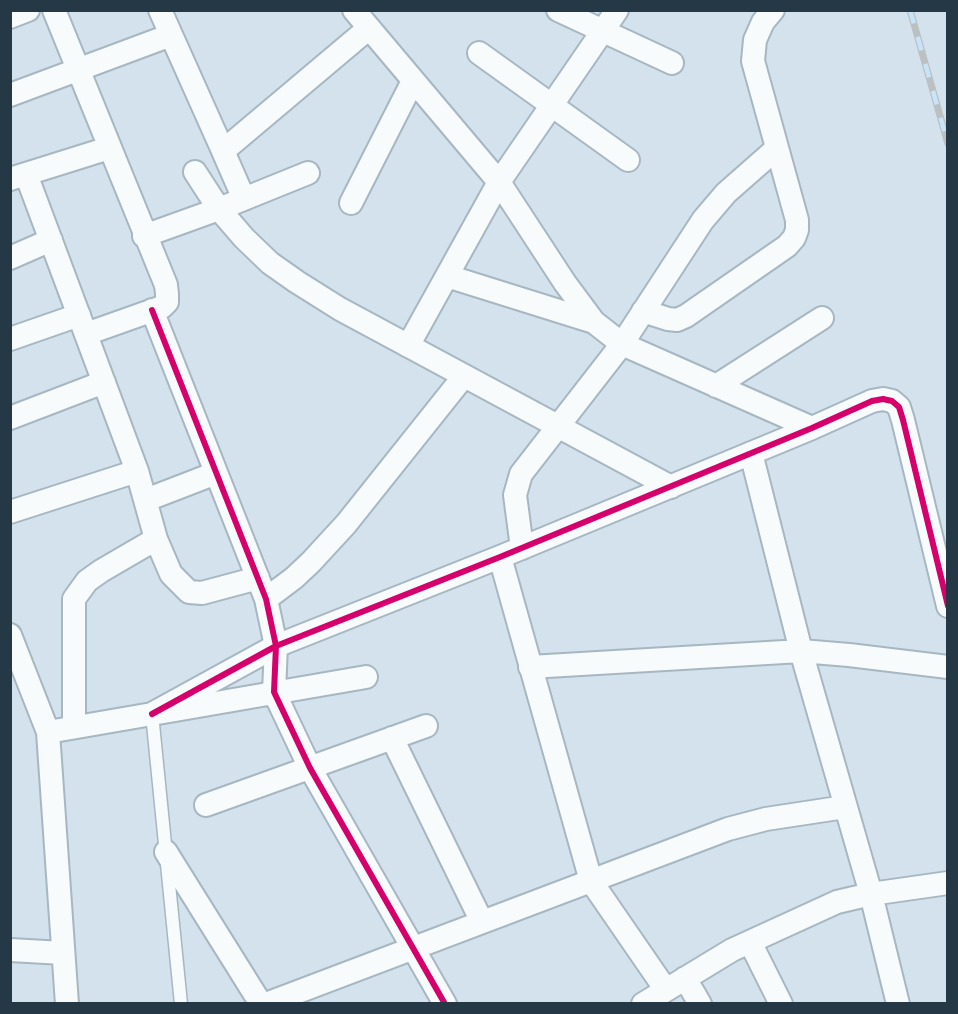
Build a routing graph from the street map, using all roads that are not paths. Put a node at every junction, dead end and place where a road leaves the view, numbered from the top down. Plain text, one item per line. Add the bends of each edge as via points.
1 (28, 10) edge
2 (54, 10) edge
3 (160, 10) edge
4 (354, 10) edge
5 (558, 10) edge
6 (616, 10) edge
7 (773, 10) edge
8 (10, 17) edge
9 (369, 28) junction
10 (602, 31) junction
11 (171, 35) junction
12 (479, 53) dead end
13 (672, 63) dead end
14 (78, 70) junction
15 (414, 81) junction
16 (10, 95) edge
17 (552, 105) junction
18 (109, 148) junction
19 (776, 149) junction
20 (223, 151) junction
21 (628, 160) dead end
22 (195, 172) dead end
23 (308, 173) dead end
24 (18, 176) edge
25 (499, 182) junction
26 (244, 199) junction
27 (351, 203) dead end
28 (219, 209) junction
29 (144, 236) junction
30 (51, 240) junction
31 (10, 258) edge
32 (447, 276) junction
33 (152, 310) junction
34 (644, 311) junction
35 (822, 318) dead end
36 (594, 322) junction
37 (83, 324) junction
38 (10, 339) edge
39 (622, 344) junction
40 (408, 346) junction
41 (464, 376) junction
42 (104, 382) junction
43 (716, 386) junction
44 (11, 416) edge
45 (557, 425) junction
46 (812, 428) junction
47 (752, 453) junction
48 (137, 471) junction
49 (216, 472) junction
50 (671, 487) junction
51 (146, 500) junction
52 (10, 512) edge
53 (156, 539) junction
54 (522, 548) junction
55 (500, 557) junction
56 (262, 588) junction
57 (948, 606) edge
58 (10, 635) edge
59 (276, 646) junction
60 (801, 651) junction
61 (530, 667) junction
62 (948, 667) edge
63 (366, 677) dead end
64 (274, 692) junction
65 (152, 714) junction
66 (426, 726) dead end
67 (75, 727) junction
68 (48, 732) junction
69 (392, 738) junction
70 (310, 768) junction
71 (206, 805) dead end
72 (845, 807) junction
73 (166, 852) junction
74 (591, 881) junction
75 (948, 883) edge
76 (871, 894) junction
77 (483, 922) junction
78 (750, 942) junction
79 (414, 948) junction
80 (10, 950) edge
81 (63, 953) junction
82 (685, 978) junction
83 (666, 990) junction
84 (67, 1004) edge
85 (181, 1004) edge
86 (261, 1004) edge
87 (266, 1004) edge
88 (445, 1004) edge
89 (642, 1004) edge
90 (700, 1004) edge
91 (781, 1004) edge
92 (898, 1004) edge

1 - 8 street
2 - 14 street
3 - 11 street
4 - 9 street
5 - 10 street
6 - 10 street
7 - 19 street via 755,40 753,61
9 - 15 street
9 - 20 street
10 - 13 street
10 - 17 street
11 - 14 street
11 - 20 street
12 - 17 street
14 - 16 street
14 - 18 street
15 - 25 street
15 - 27 street
17 - 21 street
17 - 25 street
18 - 24 street
18 - 29 street
19 - 34 street via 726,193 703,220
19 - 34 street via 797,220 797,230 787,246 678,320
20 - 26 street
22 - 28 street
23 - 26 street
24 - 30 street
25 - 32 street
25 - 36 street
26 - 28 street
28 - 29 street
28 - 40 street via 270,263 340,309
29 - 33 street via 167,294 167,302
30 - 31 street
30 - 37 street
32 - 36 street
32 - 40 street
33 - 37 street
33 - 49 street
34 - 39 street
35 - 43 street
36 - 39 street
37 - 38 street
37 - 42 street
39 - 43 street
39 - 45 street
40 - 41 street
41 - 45 street
41 - 56 street via 340,531 303,570
42 - 44 street
42 - 48 street
43 - 46 street
45 - 50 street
45 - 54 street via 521,474 515,495
46 - 47 street
46 - 57 street via 872,401 892,401 898,408
47 - 50 street
47 - 60 street
48 - 51 street
48 - 52 street
49 - 51 street
49 - 56 street
50 - 54 street
51 - 53 street
53 - 56 street via 171,574 189,592
53 - 67 street via 87,581 74,599
54 - 55 street
55 - 59 street
55 - 61 street
56 - 59 street
58 - 68 street
59 - 64 street
59 - 65 street
60 - 61 street
60 - 62 street
60 - 72 street
61 - 74 street
63 - 64 street
64 - 65 street
64 - 70 street
65 - 67 street
65 - 73 lane
66 - 69 street
67 - 68 street
68 - 81 street
69 - 70 street
69 - 77 street
70 - 71 street
70 - 79 street
72 - 74 street via 729,829
72 - 76 street
73 - 85 lane
73 - 86 street
74 - 77 street
74 - 83 street
75 - 76 street
76 - 78 street via 837,902
76 - 92 street
77 - 79 street
78 - 82 street
78 - 91 street
79 - 87 street
79 - 88 street
80 - 81 street
81 - 84 street
82 - 83 street
82 - 90 street
83 - 89 street

